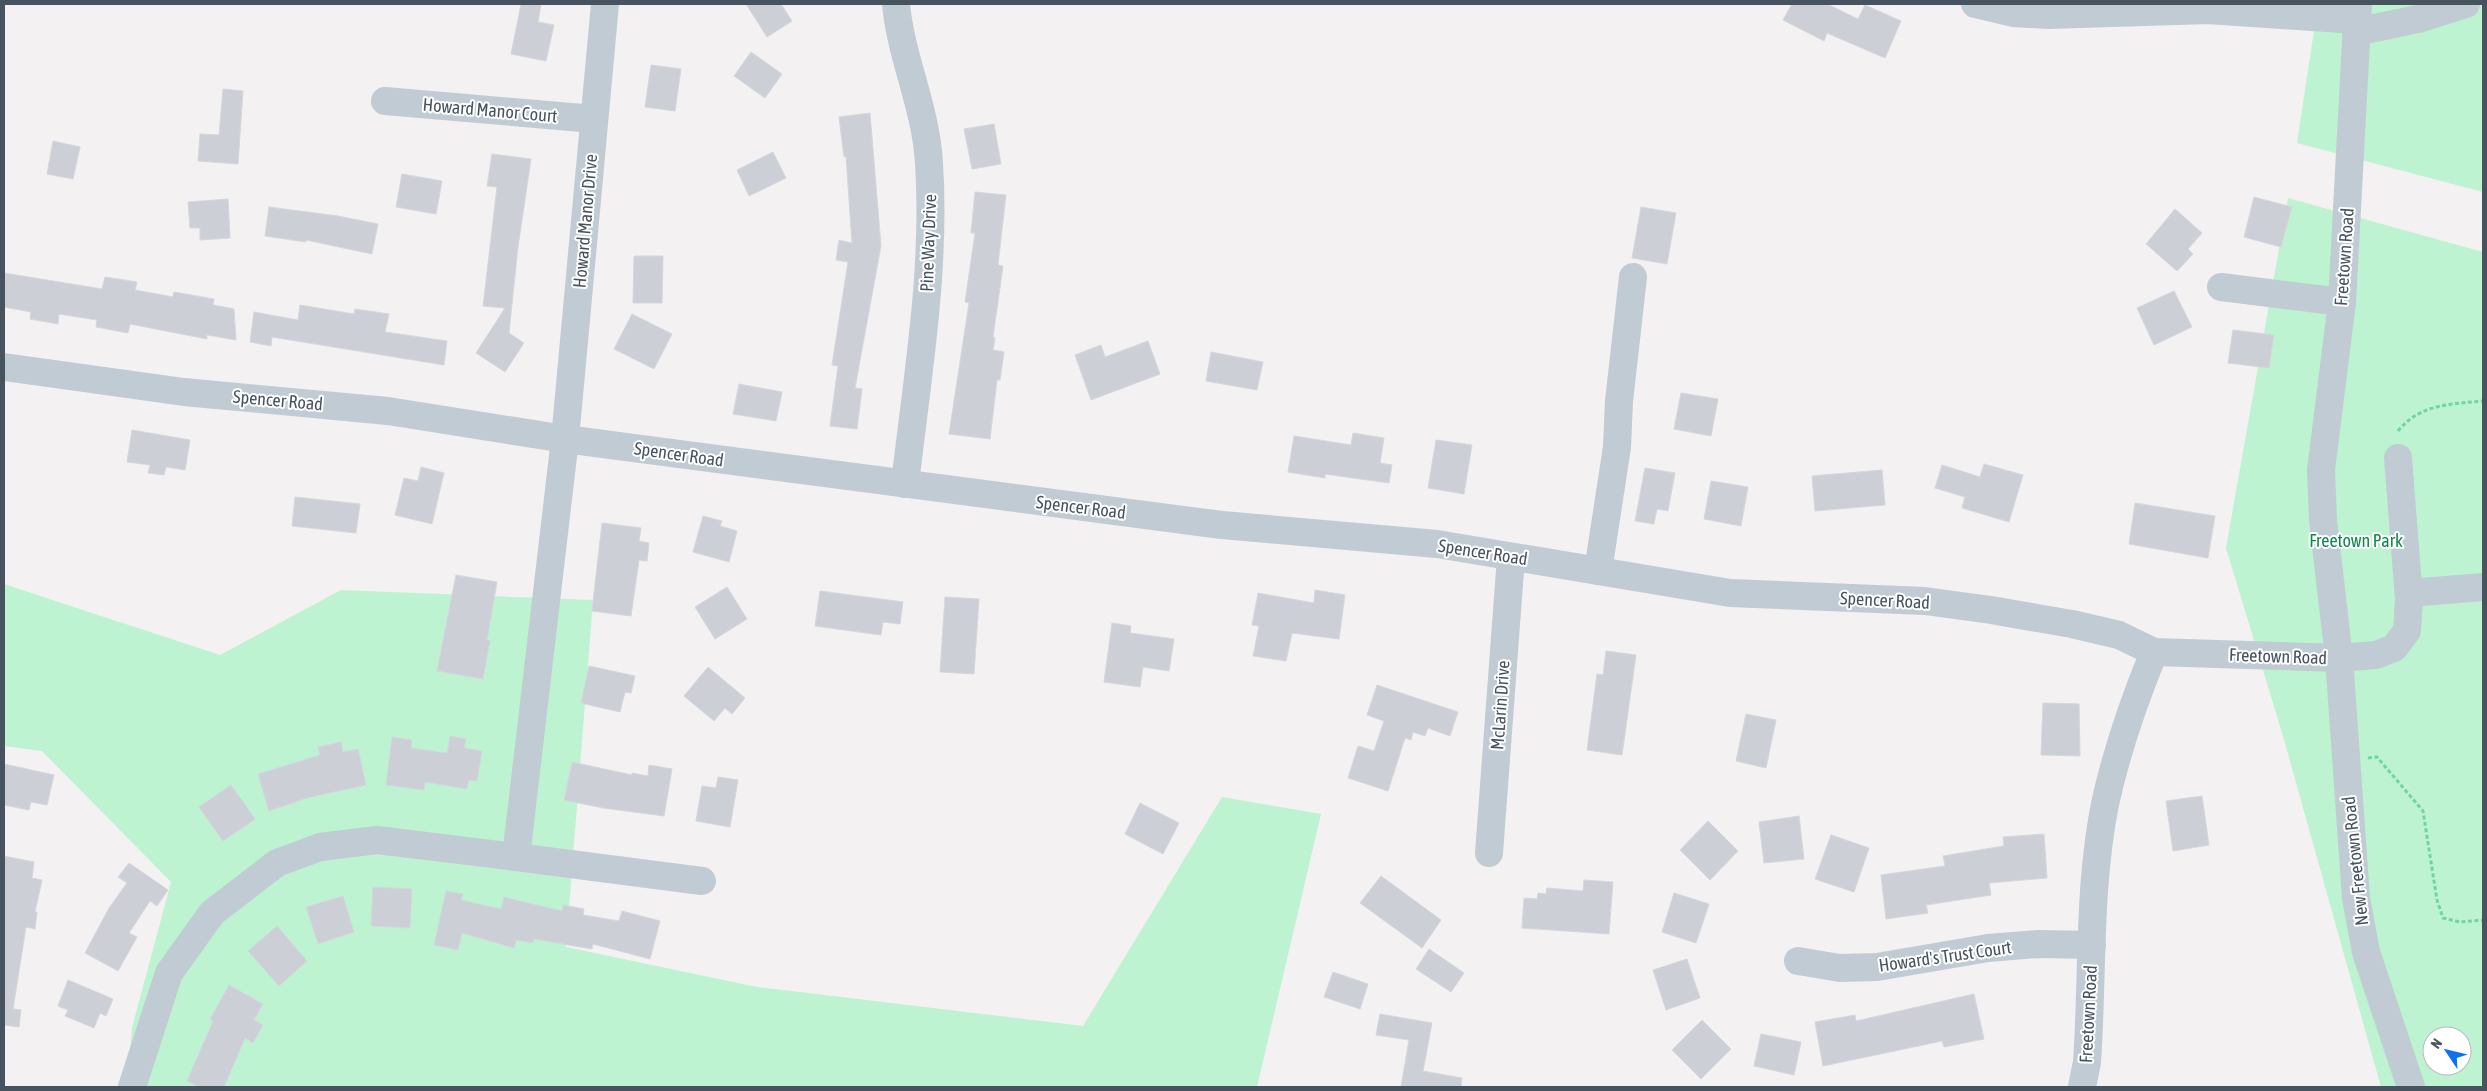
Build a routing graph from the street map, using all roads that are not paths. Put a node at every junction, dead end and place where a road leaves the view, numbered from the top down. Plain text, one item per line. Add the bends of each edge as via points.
1 (605, 4) edge
2 (896, 4) edge
3 (1975, 4) edge
4 (2466, 4) edge
5 (2208, 7) edge
6 (2357, 19) edge
7 (386, 101) dead end
8 (594, 119) junction
9 (1633, 277) dead end
10 (2221, 288) dead end
11 (2342, 302) junction
12 (4, 367) edge
13 (565, 439) junction
14 (2398, 458) dead end
15 (905, 484) junction
16 (1511, 557) junction
17 (1598, 571) junction
18 (2483, 587) edge
19 (2409, 593) junction
20 (2154, 652) junction
21 (2339, 658) junction
22 (1489, 853) dead end
23 (516, 857) junction
24 (702, 881) dead end
25 (2092, 945) junction
26 (1798, 961) dead end
27 (132, 1087) edge
28 (2082, 1087) edge
29 (2412, 1087) edge

1 - 8 street, Howard Manor Drive
2 - 15 street, Pine Way Drive via 924,122 930,207 930,261
3 - 5 street via 2013,13 2048,15
4 - 6 street via 2422,18
5 - 6 street
6 - 11 street, Freetown Road
7 - 8 street, Howard Manor Court
8 - 13 street, Howard Manor Drive
9 - 17 street via 1617,447
10 - 11 street
11 - 21 street, Freetown Road via 2321,470 2323,520
12 - 13 street, Spencer Road via 184,392 388,411
13 - 15 street, Spencer Road
13 - 23 street, Howard Manor Drive
14 - 19 street
15 - 16 street, Spencer Road via 1259,530 1437,544
16 - 17 street, Spencer Road
16 - 22 street, McLarin Drive
17 - 20 street, Spencer Road via 1730,593 1925,601 1991,610 2119,636
18 - 19 street
19 - 21 street via 2407,632 2394,648 2376,655
20 - 21 street, Freetown Road
20 - 25 street, Freetown Road via 2137,693 2106,804 2096,868
21 - 29 street, New Freetown Road via 2356,898 2366,952
23 - 24 street
23 - 27 street via 377,840 320,847 277,863 212,913 169,973
25 - 26 street, Howard's Trust Court via 2038,944 1988,948 1877,968 1840,968
25 - 28 street, Freetown Road via 2087,1062

